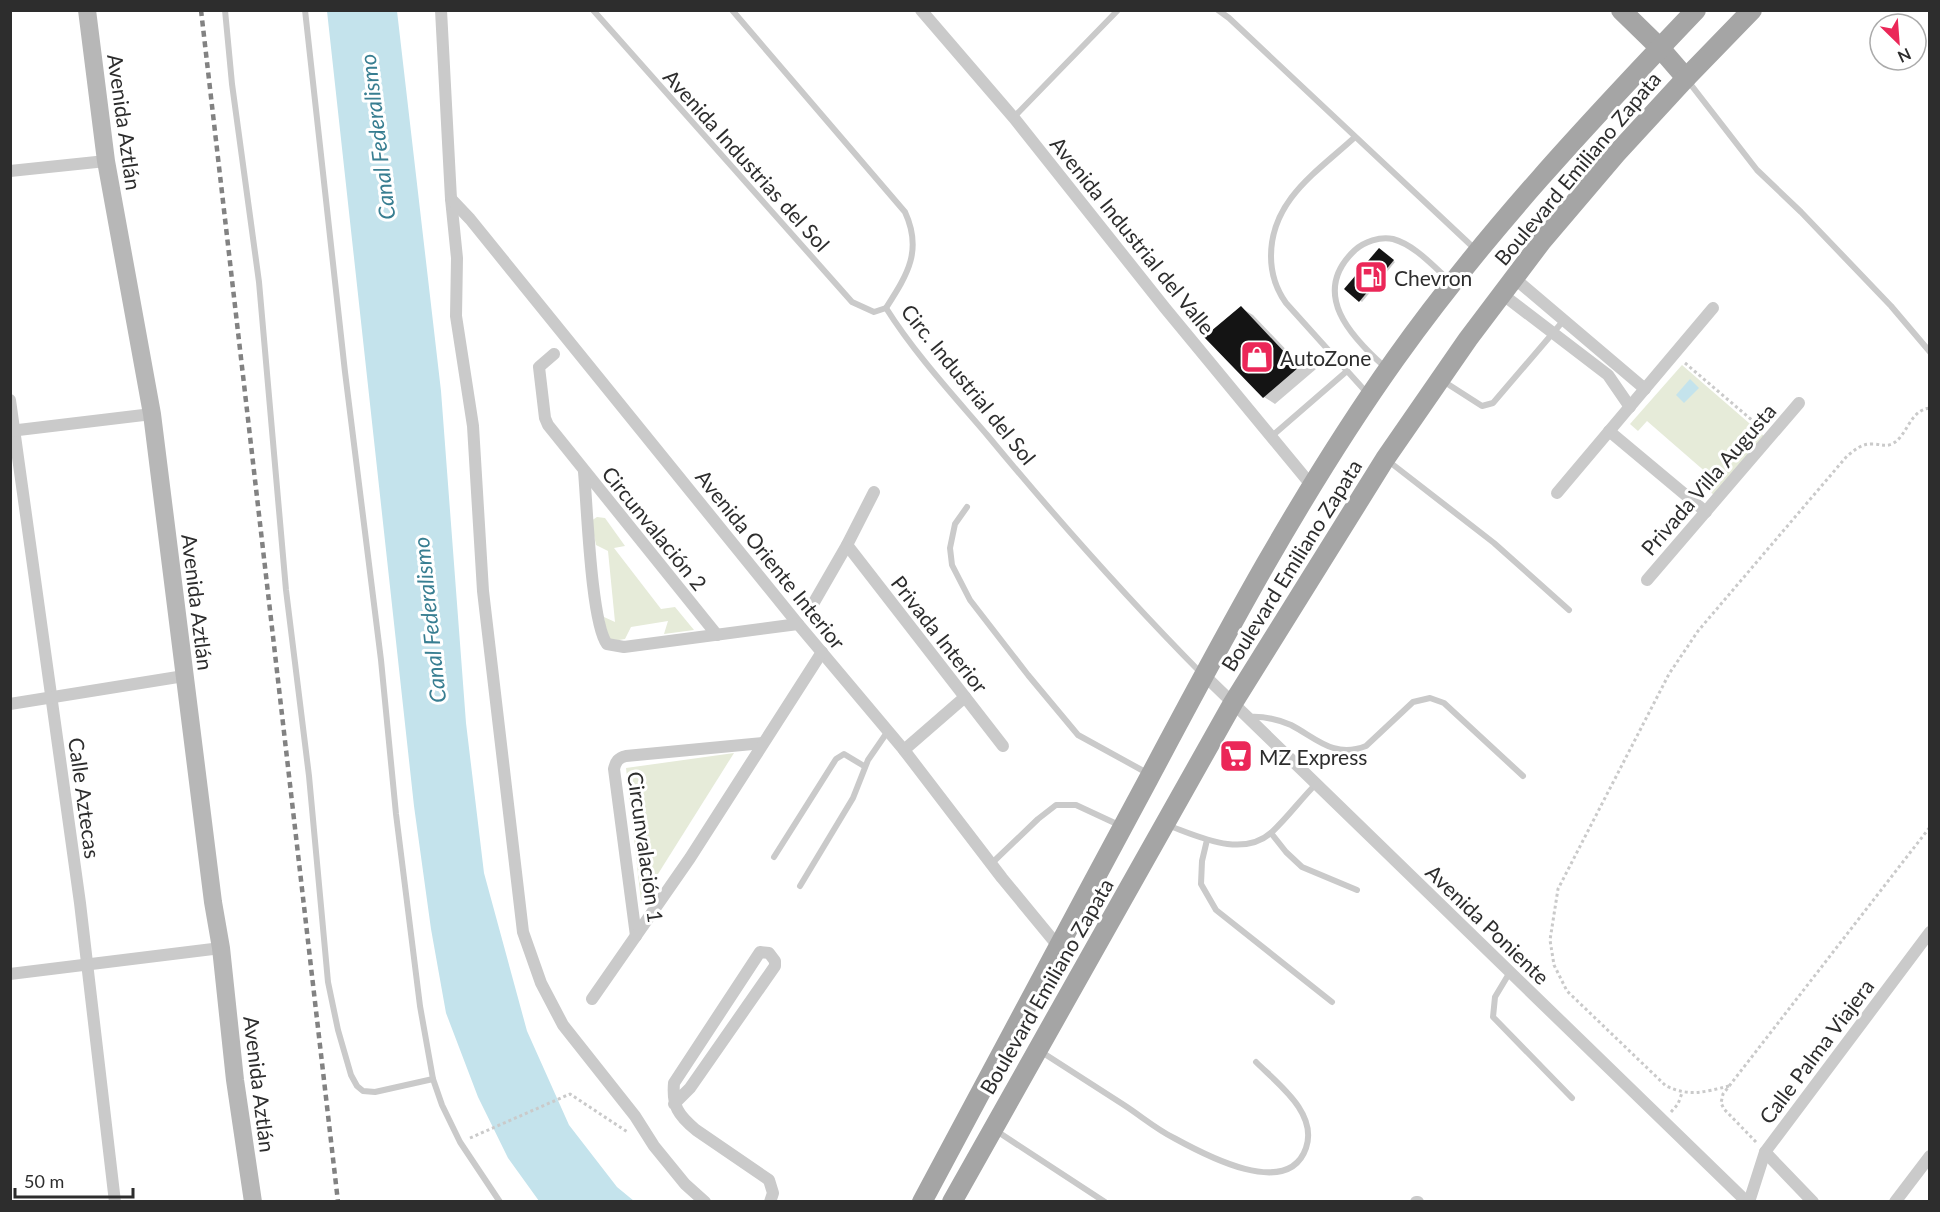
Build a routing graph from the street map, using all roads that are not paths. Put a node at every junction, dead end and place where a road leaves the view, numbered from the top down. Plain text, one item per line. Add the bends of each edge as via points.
1 (87, 10) edge
2 (225, 10) edge
3 (305, 10) edge
4 (441, 10) edge
5 (593, 10) edge
6 (732, 10) edge
7 (921, 10) edge
8 (1118, 10) edge
9 (1218, 10) edge
10 (1621, 10) edge
11 (1696, 10) edge
12 (1752, 10) edge
13 (1660, 48) junction
14 (1686, 78) junction
15 (1014, 118) junction
16 (1355, 137) junction
17 (106, 161) junction
18 (10, 171) edge
19 (451, 199) junction
20 (1478, 251) junction
21 (1452, 282) junction
22 (1508, 286) junction
23 (886, 308) junction
24 (1713, 308) dead end
25 (1564, 320) junction
26 (1553, 333) junction
27 (1929, 352) edge
28 (554, 354) dead end
29 (1388, 369) junction
30 (1347, 371) junction
31 (1440, 378) junction
32 (1645, 389) junction
33 (1370, 396) junction
34 (10, 400) edge
35 (1799, 403) dead end
36 (1630, 407) junction
37 (152, 414) junction
38 (13, 431) edge
39 (1609, 431) junction
40 (1272, 436) junction
41 (1385, 459) junction
42 (584, 472) junction
43 (1312, 486) junction
44 (874, 492) dead end
45 (1557, 493) dead end
46 (967, 507) dead end
47 (1706, 512) junction
48 (847, 545) junction
49 (1647, 580) dead end
50 (813, 604) dead end
51 (1569, 610) dead end
52 (798, 624) junction
53 (717, 635) junction
54 (822, 652) junction
55 (1203, 674) junction
56 (184, 676) junction
57 (965, 697) junction
58 (52, 698) junction
59 (10, 704) edge
60 (1240, 710) junction
61 (888, 731) junction
62 (763, 743) junction
63 (1003, 746) dead end
64 (904, 750) junction
65 (864, 766) junction
66 (1150, 775) junction
67 (1523, 776) dead end
68 (1316, 784) junction
69 (1165, 824) junction
70 (1122, 827) junction
71 (1270, 833) junction
72 (1207, 840) junction
73 (774, 856) dead end
74 (991, 864) junction
75 (800, 886) dead end
76 (1357, 891) dead end
77 (1929, 932) edge
78 (636, 936) junction
79 (1058, 946) junction
80 (221, 948) junction
81 (87, 964) junction
82 (1510, 972) junction
83 (10, 974) edge
84 (592, 999) dead end
85 (1332, 1002) dead end
86 (714, 1019) junction
87 (731, 1028) junction
88 (1039, 1050) junction
89 (1256, 1062) dead end
90 (434, 1079) junction
91 (1572, 1098) dead end
92 (674, 1104) junction
93 (992, 1128) junction
94 (1765, 1152) junction
95 (1929, 1156) edge
96 (115, 1202) edge
97 (252, 1202) edge
98 (500, 1202) edge
99 (705, 1202) edge
100 (770, 1202) edge
101 (922, 1202) edge
102 (952, 1202) edge
103 (1105, 1202) edge
104 (1748, 1202) edge
105 (1814, 1202) edge
106 (1895, 1202) edge

1 - 17 main road, Avenida Aztlán
2 - 90 lane via 259,282 284,570 328,982 338,1030 357,1086 375,1092
3 - 90 lane via 405,893
4 - 19 street
5 - 23 lane, Avenida Industrias del Sol via 852,302 874,312
6 - 23 lane, Circ. Industrial del Sol via 905,212 912,235 910,262
7 - 15 street, Avenida Industrial del Valle
8 - 15 lane
9 - 16 lane
10 - 13 main road
11 - 13 main road, Boulevard Emiliano Zapata
12 - 14 main road, Boulevard Emiliano Zapata
13 - 14 main road
13 - 20 main road, Boulevard Emiliano Zapata via 1571,142
14 - 22 main road, Boulevard Emiliano Zapata via 1608,163
14 - 27 lane via 1756,170 1883,297
15 - 40 street, Avenida Industrial del Valle
16 - 20 lane
16 - 30 lane via 1284,206 1271,247 1272,275 1278,291
17 - 18 street
17 - 37 main road, Avenida Aztlán
19 - 52 street, Avenida Oriente Interior
19 - 99 street via 457,258 456,316 473,426 483,591 524,933 541,983 562,1025 685,1184
20 - 21 main road, Boulevard Emiliano Zapata
21 - 29 main road, Boulevard Emiliano Zapata
21 - 29 lane via 1406,244 1390,238 1379,238 1357,248 1340,268 1334,282 1343,321 1366,350
22 - 25 street
22 - 26 street
22 - 31 main road, Boulevard Emiliano Zapata
23 - 55 lane, Circ. Industrial del Sol via 911,345 1032,489 1144,615
24 - 32 street
25 - 26 lane
25 - 32 street
26 - 31 lane via 1501,396 1488,405 1472,402
26 - 36 street via 1608,375
28 - 42 street via 539,368 545,418
29 - 33 main road, Boulevard Emiliano Zapata
30 - 33 lane
30 - 40 lane
31 - 41 main road, Boulevard Emiliano Zapata
32 - 36 street
33 - 43 main road, Boulevard Emiliano Zapata
34 - 38 street, Calle Aztecas
35 - 47 street, Privada Villa Augusta
36 - 39 street
37 - 38 street
37 - 56 main road, Avenida Aztlán
38 - 58 street, Calle Aztecas
39 - 45 street
39 - 47 street
40 - 43 street, Avenida Industrial del Valle
41 - 51 lane via 1494,543
41 - 60 main road, Boulevard Emiliano Zapata
42 - 53 street, Circunvalación 2
42 - 53 street, Circunvalación 2 via 596,612 607,644 624,646
43 - 55 main road, Boulevard Emiliano Zapata
44 - 48 street
46 - 66 lane via 955,524 950,548 952,565 970,600 1078,735
47 - 49 street, Privada Villa Augusta
48 - 50 street
48 - 57 street, Privada Interior
52 - 53 street, Circunvalación 2
52 - 54 street, Avenida Oriente Interior
54 - 61 street, Avenida Oriente Interior
54 - 62 street, Circunvalación 1
55 - 60 street, Avenida Poniente
55 - 66 main road, Boulevard Emiliano Zapata
56 - 58 street
56 - 80 main road, Avenida Aztlán
57 - 63 street, Privada Interior
57 - 64 street
58 - 59 street
58 - 81 street, Calle Aztecas
60 - 67 lane via 1292,726 1339,749 1356,750 1366,746 1413,702 1430,698 1444,703
60 - 68 street, Avenida Poniente
60 - 69 main road, Boulevard Emiliano Zapata
61 - 64 street, Avenida Oriente Interior
61 - 65 lane
62 - 78 street, Circunvalación 1
62 - 78 street, Circunvalación 1 via 619,758 614,769
64 - 74 street, Avenida Oriente Interior
65 - 73 lane via 844,754 836,759
65 - 75 lane via 853,798
66 - 70 main road, Boulevard Emiliano Zapata
68 - 71 lane
68 - 82 street, Avenida Poniente
69 - 72 lane
69 - 88 main road, Boulevard Emiliano Zapata
70 - 74 lane via 1076,805 1056,805
70 - 79 main road, Boulevard Emiliano Zapata
71 - 72 lane via 1255,841 1229,845
71 - 76 lane via 1302,867
72 - 85 lane via 1201,884 1216,910
74 - 79 street, Avenida Oriente Interior
77 - 94 street, Calle Palma Viajera
78 - 84 street
79 - 101 main road, Boulevard Emiliano Zapata
80 - 81 street
80 - 97 main road, Avenida Aztlán
81 - 83 street
81 - 96 street, Calle Aztecas
82 - 91 lane via 1495,997 1493,1017
82 - 104 street, Avenida Poniente
86 - 87 street
86 - 87 street via 760,952 769,952 775,966
86 - 92 street via 674,1083
87 - 92 street via 690,1088
88 - 89 lane via 1172,1138 1219,1160 1275,1174 1291,1168 1303,1155 1309,1139 1307,1123 1303,1112
88 - 93 main road, Boulevard Emiliano Zapata
90 - 98 lane via 460,1142
92 - 100 street via 696,1130 769,1180 773,1193
93 - 102 main road, Boulevard Emiliano Zapata
93 - 103 lane
94 - 104 street, Calle Palma Viajera
94 - 105 street
95 - 106 street

